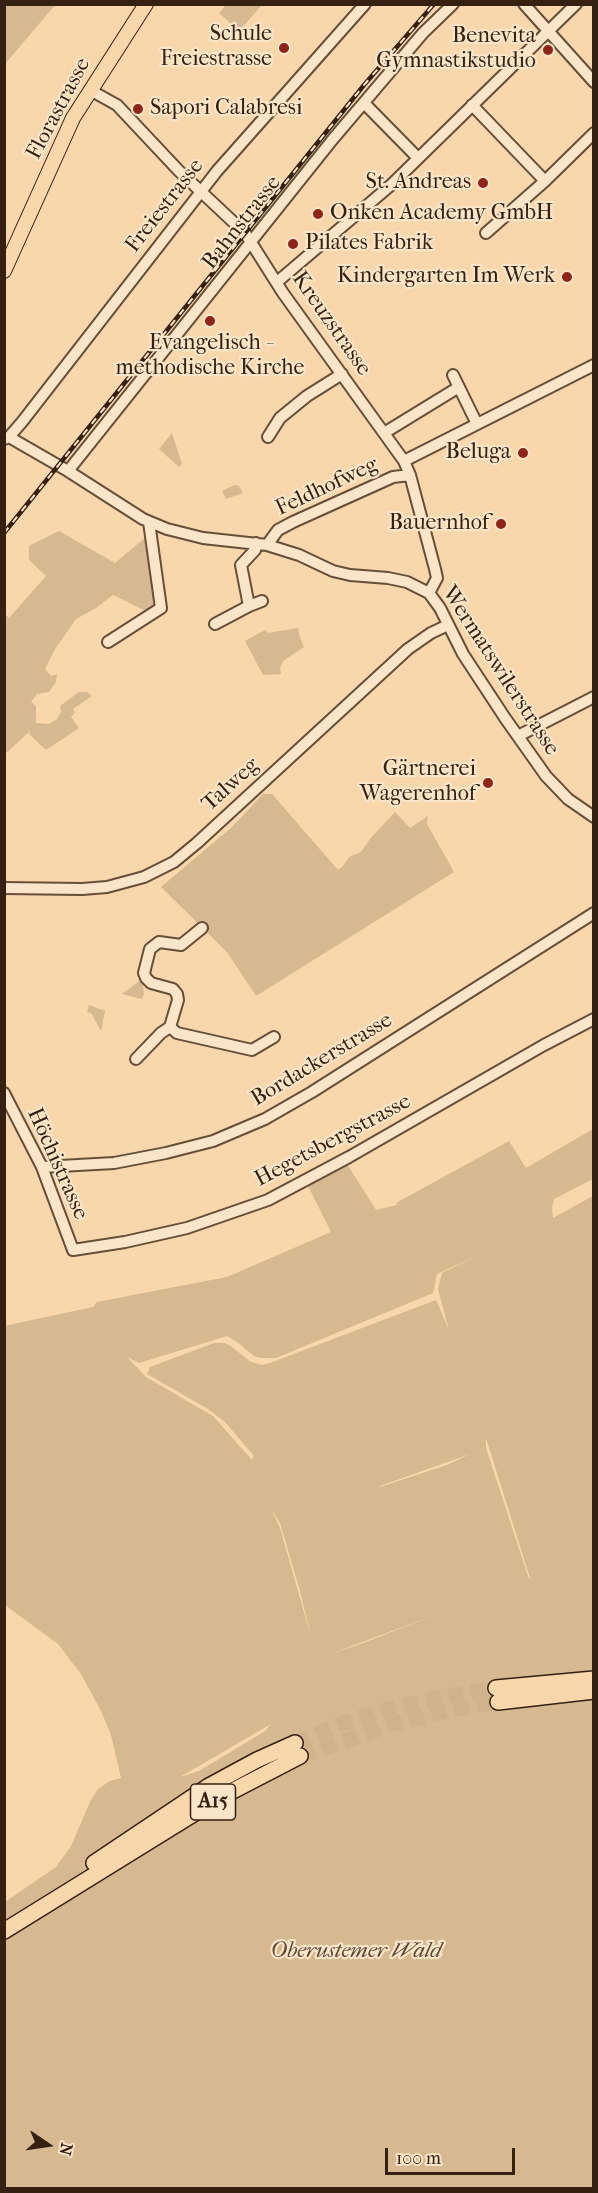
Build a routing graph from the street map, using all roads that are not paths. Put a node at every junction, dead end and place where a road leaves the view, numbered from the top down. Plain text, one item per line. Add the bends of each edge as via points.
1 (146, 4) edge
2 (365, 4) edge
3 (453, 4) edge
4 (524, 4) edge
5 (576, 4) edge
6 (548, 32) junction
7 (594, 82) edge
8 (90, 90) junction
9 (364, 103) junction
10 (472, 105) junction
11 (594, 133) edge
12 (417, 158) junction
13 (545, 181) junction
14 (201, 191) junction
15 (486, 233) dead end
16 (251, 243) junction
17 (4, 271) edge
18 (277, 282) junction
19 (594, 365) edge
20 (342, 374) junction
21 (453, 375) dead end
22 (459, 387) junction
23 (477, 424) junction
24 (384, 432) junction
25 (268, 437) dead end
26 (7, 438) edge
27 (404, 460) junction
28 (68, 471) junction
29 (410, 475) junction
30 (149, 522) junction
31 (262, 544) junction
32 (429, 594) junction
33 (262, 601) dead end
34 (249, 606) junction
35 (215, 624) dead end
36 (448, 624) junction
37 (108, 642) dead end
38 (594, 697) edge
39 (518, 736) junction
40 (594, 817) edge
41 (4, 888) edge
42 (594, 913) edge
43 (202, 928) dead end
44 (594, 1019) edge
45 (170, 1027) junction
46 (274, 1037) dead end
47 (136, 1059) dead end
48 (4, 1093) edge
49 (42, 1167) junction
50 (73, 1250) joint
51 (594, 1679) edge
52 (594, 1691) edge
53 (4, 1924) edge
54 (4, 1931) edge

1 - 8 main road, Florastrasse
2 - 14 street, Freiestrasse
3 - 9 street, Bahnstrasse
4 - 6 street
5 - 6 street
6 - 7 street
6 - 10 street
8 - 14 street, Kreuzstrasse via 117,105
8 - 17 main road, Florastrasse via 64,136
9 - 12 street
9 - 16 street, Bahnstrasse
10 - 12 street
10 - 13 street
11 - 13 street
12 - 18 street via 373,201
13 - 15 street
14 - 16 street, Kreuzstrasse
14 - 26 street, Freiestrasse
16 - 18 street, Kreuzstrasse
16 - 28 street, Bahnstrasse
18 - 20 street, Kreuzstrasse
19 - 23 street
20 - 24 street, Kreuzstrasse
20 - 25 street via 280,418
21 - 22 street
22 - 23 street
22 - 24 street
23 - 27 street
24 - 27 street, Kreuzstrasse
26 - 28 street, Wermatswilerstrasse
27 - 29 street, Kreuzstrasse
28 - 30 street, Wermatswilerstrasse
29 - 31 street, Feldhofweg via 393,477 293,522
29 - 32 street, Kreuzstrasse via 437,578
30 - 31 street, Wermatswilerstrasse via 193,536
30 - 37 street via 161,608
31 - 32 street, Wermatswilerstrasse via 333,571 407,582
31 - 34 street via 241,565
32 - 36 street, Wermatswilerstrasse
33 - 34 street
34 - 35 street
36 - 39 street, Wermatswilerstrasse via 463,654
36 - 41 street, Talweg via 408,649 197,843 165,867 105,888
38 - 39 street
39 - 40 street, Wermatswilerstrasse via 556,788
42 - 49 street, Bordackerstrasse via 265,1119 213,1141 166,1153 114,1163
43 - 45 street via 181,945 159,942 150,949 146,978 177,994
44 - 50 street, Hegetsbergstrasse via 268,1200 187,1228
45 - 46 street, Bordackerstrasse via 177,1033 252,1050
45 - 47 street
48 - 49 street, Höchistrasse
49 - 50 street, Höchistrasse
51 - 52 highway via 497,1695
53 - 54 highway, A15 via 171,1810 236,1771 297,1750

